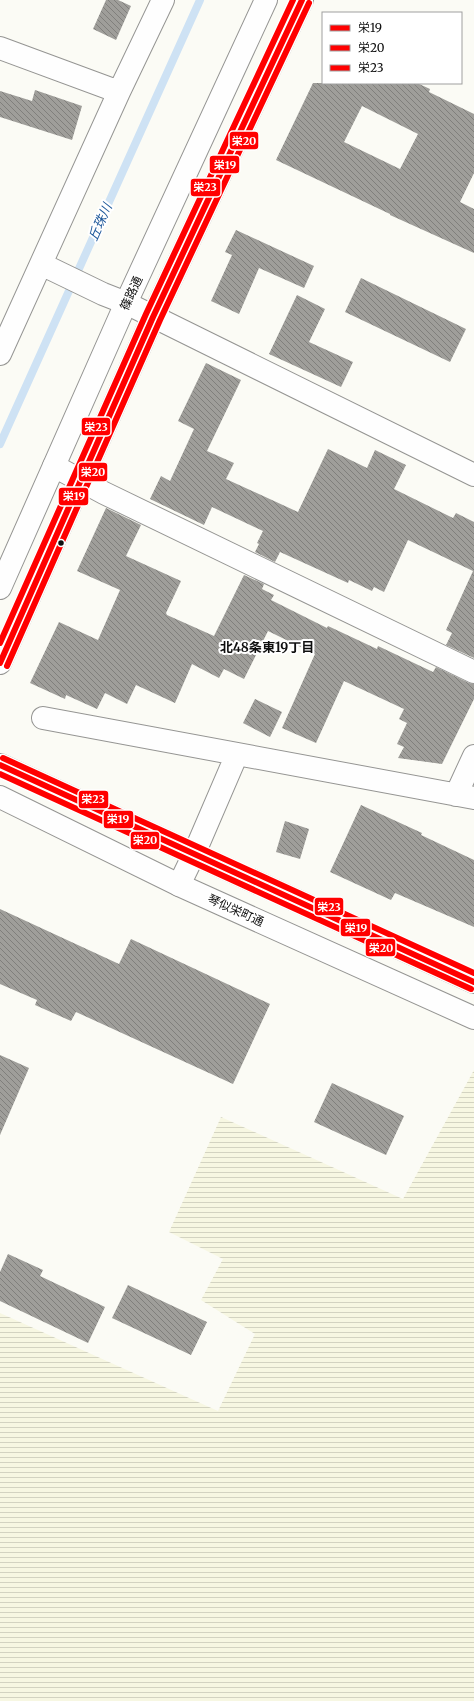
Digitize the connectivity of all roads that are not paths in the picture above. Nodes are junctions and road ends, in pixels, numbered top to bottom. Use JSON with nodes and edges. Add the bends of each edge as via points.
{"nodes":[{"id":1,"x":163,"y":0,"type":"edge"},
{"id":2,"x":266,"y":0,"type":"edge"},
{"id":3,"x":302,"y":0,"type":"edge"},
{"id":4,"x":0,"y":48,"type":"edge"},
{"id":5,"x":119,"y":92,"type":"junction"},
{"id":6,"x":48,"y":268,"type":"junction"},
{"id":7,"x":126,"y":303,"type":"junction"},
{"id":8,"x":153,"y":317,"type":"junction"},
{"id":9,"x":0,"y":354,"type":"edge"},
{"id":10,"x":54,"y":466,"type":"junction"},
{"id":11,"x":474,"y":475,"type":"edge"},
{"id":12,"x":81,"y":481,"type":"junction"},
{"id":13,"x":0,"y":588,"type":"edge"},
{"id":14,"x":0,"y":663,"type":"edge"},
{"id":15,"x":474,"y":672,"type":"edge"},
{"id":16,"x":43,"y":718,"type":"dead end"},
{"id":17,"x":237,"y":754,"type":"junction"},
{"id":18,"x":474,"y":756,"type":"edge"},
{"id":19,"x":0,"y":765,"type":"edge"},
{"id":20,"x":465,"y":796,"type":"edge"},
{"id":21,"x":0,"y":797,"type":"edge"},
{"id":22,"x":194,"y":854,"type":"junction"},
{"id":23,"x":179,"y":884,"type":"junction"},
{"id":24,"x":474,"y":982,"type":"edge"},
{"id":25,"x":474,"y":1018,"type":"edge"}],
"edges":[{"from":1,"to":5,"type":"street"},
{"from":2,"to":7,"type":"street","name":"篠路通"},
{"from":3,"to":8,"type":"street"},
{"from":4,"to":5,"type":"street"},
{"from":5,"to":6,"type":"street"},
{"from":6,"to":7,"type":"street"},
{"from":6,"to":9,"type":"street"},
{"from":7,"to":8,"type":"street"},
{"from":7,"to":10,"type":"street","name":"篠路通"},
{"from":8,"to":11,"type":"street"},
{"from":8,"to":12,"type":"street"},
{"from":10,"to":12,"type":"street"},
{"from":10,"to":13,"type":"street","name":"篠路通"},
{"from":12,"to":14,"type":"street"},
{"from":12,"to":15,"type":"street"},
{"from":16,"to":17,"type":"street"},
{"from":17,"to":20,"type":"street"},
{"from":17,"to":22,"type":"street"},
{"from":18,"to":20,"type":"street"},
{"from":19,"to":22,"type":"street"},
{"from":21,"to":23,"type":"street","name":"琴似栄町通"},
{"from":22,"to":23,"type":"street"},
{"from":22,"to":24,"type":"street"},
{"from":23,"to":25,"type":"street","name":"琴似栄町通"}]}
